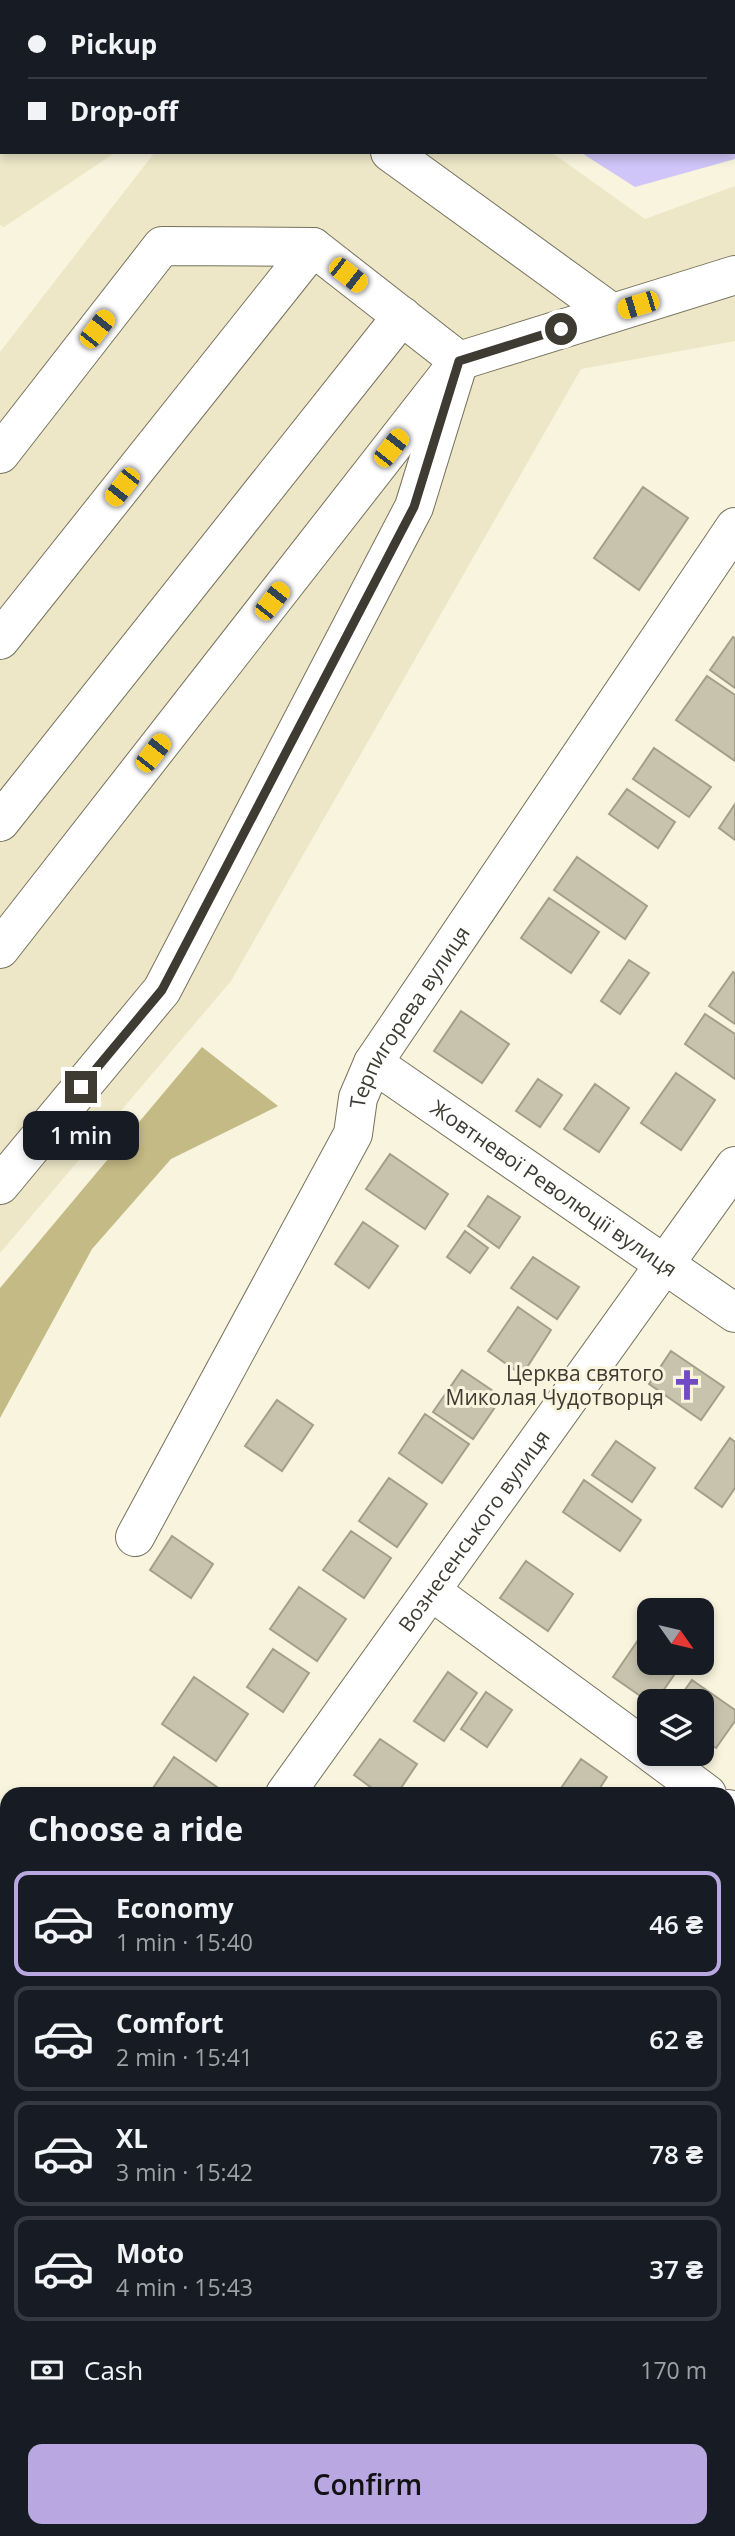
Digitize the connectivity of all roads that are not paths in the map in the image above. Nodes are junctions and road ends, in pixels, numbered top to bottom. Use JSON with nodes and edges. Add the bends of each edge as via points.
{"nodes":[{"id":1,"x":393,"y":154,"type":"edge"},
{"id":2,"x":313,"y":247,"type":"junction"},
{"id":3,"x":735,"y":275,"type":"edge"},
{"id":4,"x":612,"y":313,"type":"junction"},
{"id":5,"x":401,"y":316,"type":"junction"},
{"id":6,"x":459,"y":361,"type":"junction"},
{"id":7,"x":0,"y":454,"type":"edge"},
{"id":8,"x":735,"y":527,"type":"edge"},
{"id":9,"x":0,"y":640,"type":"edge"},
{"id":10,"x":0,"y":822,"type":"edge"},
{"id":11,"x":0,"y":949,"type":"edge"},
{"id":12,"x":373,"y":1063,"type":"junction"},
{"id":13,"x":735,"y":1166,"type":"edge"},
{"id":14,"x":0,"y":1185,"type":"edge"},
{"id":15,"x":666,"y":1263,"type":"junction"},
{"id":16,"x":735,"y":1313,"type":"edge"},
{"id":17,"x":135,"y":1537,"type":"dead end"},
{"id":18,"x":431,"y":1591,"type":"junction"},
{"id":19,"x":637,"y":1742,"type":"edge"},
{"id":20,"x":670,"y":1766,"type":"edge"},
{"id":21,"x":290,"y":1787,"type":"edge"},
{"id":22,"x":698,"y":1787,"type":"edge"}],
"edges":[{"from":1,"to":4,"type":"street"},
{"from":2,"to":5,"type":"street"},
{"from":2,"to":7,"type":"street","via":[[162,246]]},
{"from":2,"to":9,"type":"street"},
{"from":3,"to":4,"type":"street"},
{"from":4,"to":6,"type":"street"},
{"from":5,"to":6,"type":"street"},
{"from":5,"to":10,"type":"street"},
{"from":6,"to":11,"type":"street"},
{"from":6,"to":14,"type":"street","via":[[414,507],[162,990]]},
{"from":8,"to":12,"type":"street","name":"Терпигорева вулиця"},
{"from":12,"to":15,"type":"street","name":"Жовтневої Революції вулиця"},
{"from":12,"to":17,"type":"street","name":"Терпигорева вулиця","via":[[358,1098],[353,1134]]},
{"from":13,"to":15,"type":"street","name":"Вознесенського вулиця"},
{"from":15,"to":16,"type":"street","name":"Жовтневої Революції вулиця"},
{"from":15,"to":18,"type":"street","name":"Вознесенського вулиця"},
{"from":18,"to":19,"type":"street"},
{"from":18,"to":21,"type":"street","name":"Вознесенського вулиця"},
{"from":20,"to":22,"type":"street"}]}
